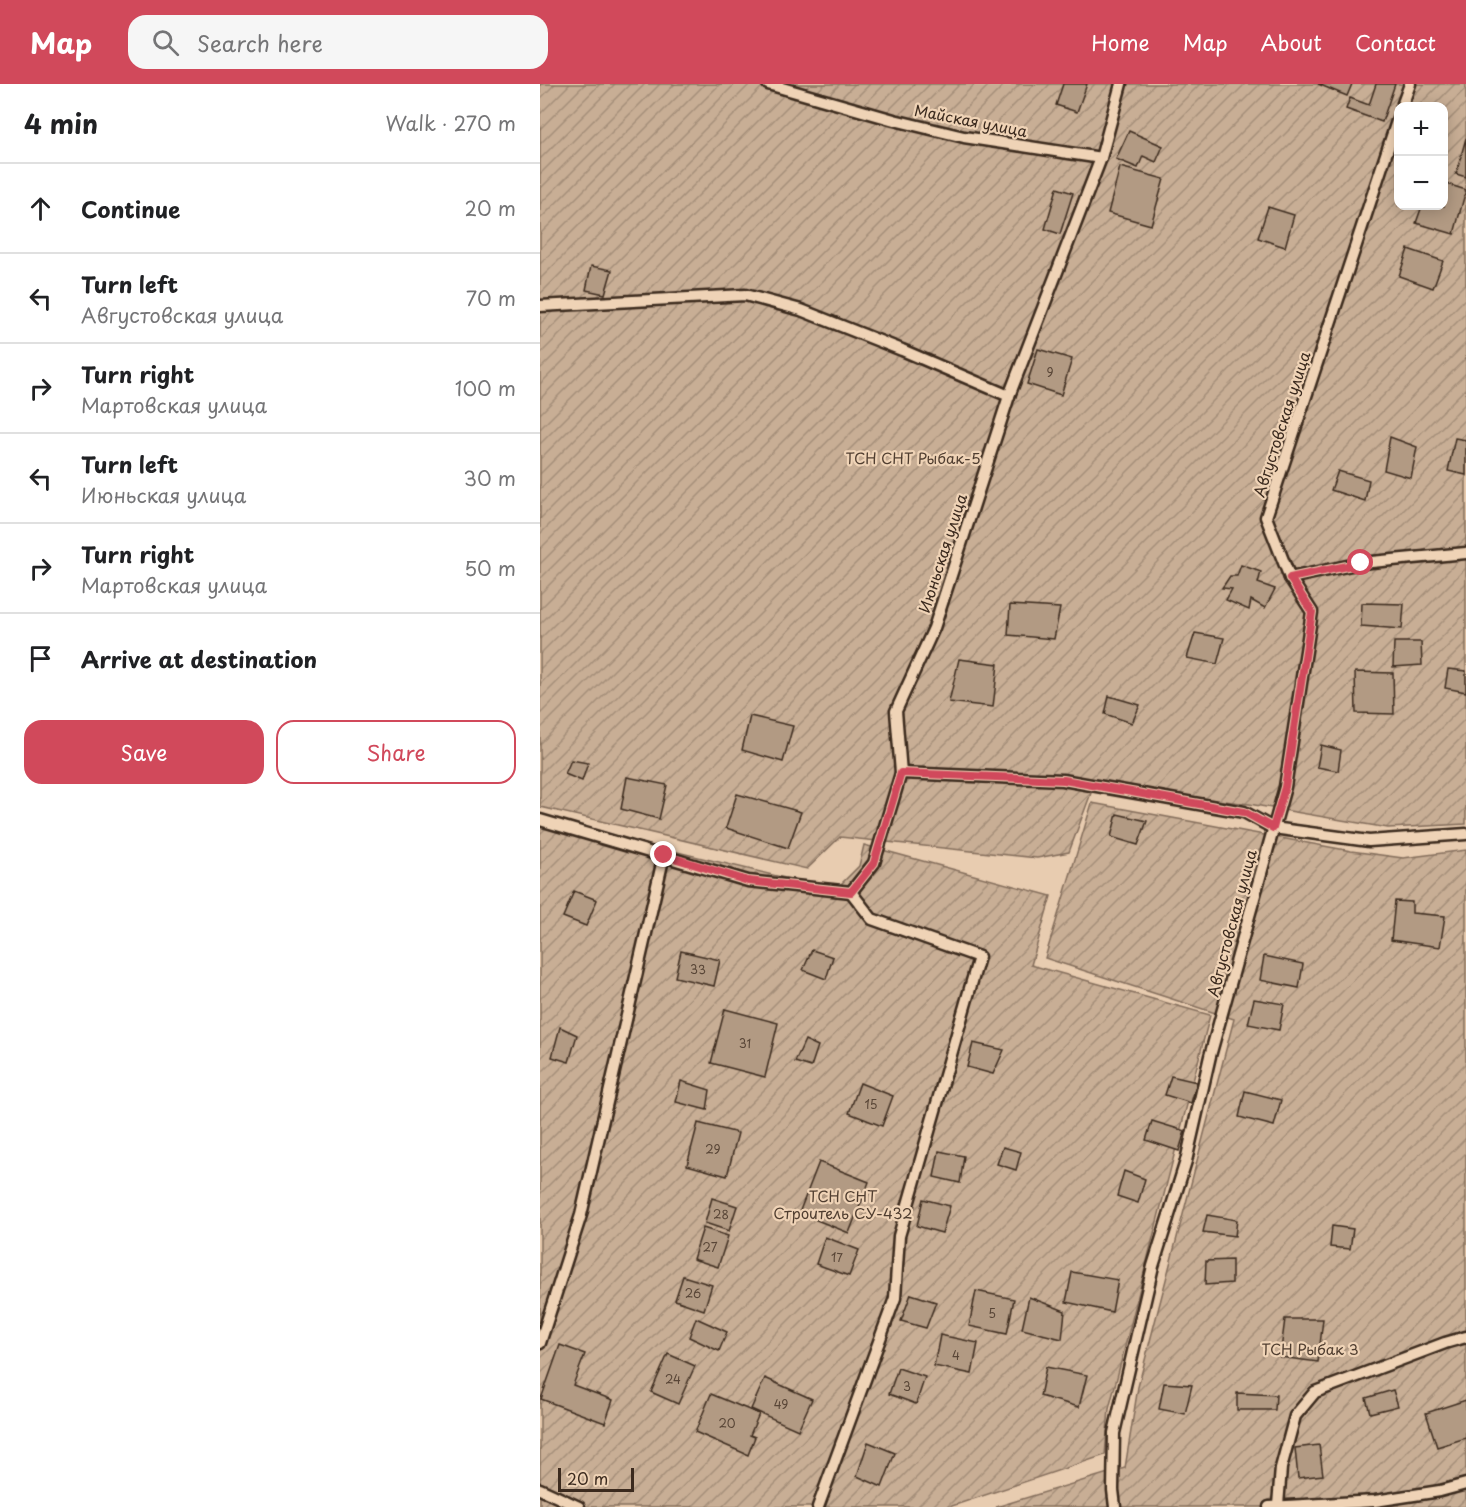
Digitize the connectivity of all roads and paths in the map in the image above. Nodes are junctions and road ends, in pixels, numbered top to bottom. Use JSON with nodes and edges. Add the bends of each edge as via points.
{"nodes":[{"id":1,"x":768,"y":84,"type":"edge"},
{"id":2,"x":1121,"y":84,"type":"edge"},
{"id":3,"x":1410,"y":84,"type":"edge"},
{"id":4,"x":1403,"y":102,"type":"edge"},
{"id":5,"x":1394,"y":130,"type":"edge"},
{"id":6,"x":1101,"y":158,"type":"junction"},
{"id":7,"x":540,"y":306,"type":"edge"},
{"id":8,"x":1009,"y":396,"type":"junction"},
{"id":9,"x":1466,"y":553,"type":"edge"},
{"id":10,"x":1290,"y":578,"type":"junction"},
{"id":11,"x":901,"y":773,"type":"junction"},
{"id":12,"x":540,"y":820,"type":"edge"},
{"id":13,"x":1273,"y":828,"type":"junction"},
{"id":14,"x":1466,"y":834,"type":"edge"},
{"id":15,"x":664,"y":855,"type":"junction"},
{"id":16,"x":851,"y":892,"type":"junction"},
{"id":17,"x":1466,"y":1337,"type":"edge"},
{"id":18,"x":540,"y":1343,"type":"edge"},
{"id":19,"x":1466,"y":1485,"type":"edge"},
{"id":20,"x":540,"y":1489,"type":"edge"},
{"id":21,"x":1274,"y":1506,"type":"edge"},
{"id":22,"x":579,"y":1507,"type":"edge"},
{"id":23,"x":818,"y":1507,"type":"edge"},
{"id":24,"x":1114,"y":1507,"type":"edge"}],
"edges":[{"from":1,"to":6,"type":"lane","name":"Майская улица","via":[[964,137]]},
{"from":2,"to":6,"type":"lane","name":"Июньская улица"},
{"from":3,"to":4,"type":"lane"},
{"from":5,"to":10,"type":"lane","name":"Августовская улица","via":[[1266,517]]},
{"from":6,"to":8,"type":"lane","name":"Июньская улица"},
{"from":7,"to":8,"type":"lane","via":[[745,295],[801,310]]},
{"from":8,"to":11,"type":"lane","name":"Июньская улица","via":[[934,628],[896,711]]},
{"from":9,"to":10,"type":"lane","via":[[1361,563]]},
{"from":10,"to":13,"type":"lane","name":"Августовская улица","via":[[1312,612],[1285,787]]},
{"from":11,"to":13,"type":"lane","via":[[1064,780],[1244,812]]},
{"from":11,"to":16,"type":"lane","name":"Июньская улица","via":[[874,863]]},
{"from":12,"to":15,"type":"lane"},
{"from":13,"to":14,"type":"lane","via":[[1369,841]]},
{"from":13,"to":24,"type":"lane","name":"Августовская улица","via":[[1210,1056],[1186,1161],[1154,1266],[1114,1432]]},
{"from":15,"to":16,"type":"lane","via":[[748,881]]},
{"from":15,"to":18,"type":"lane","via":[[581,1215]]},
{"from":16,"to":23,"type":"lane","via":[[872,918],[979,957],[899,1236],[895,1298]]},
{"from":17,"to":21,"type":"lane","via":[[1315,1392],[1294,1416]]},
{"from":19,"to":21,"type":"lane","via":[[1375,1501]]},
{"from":20,"to":22,"type":"lane"}]}
